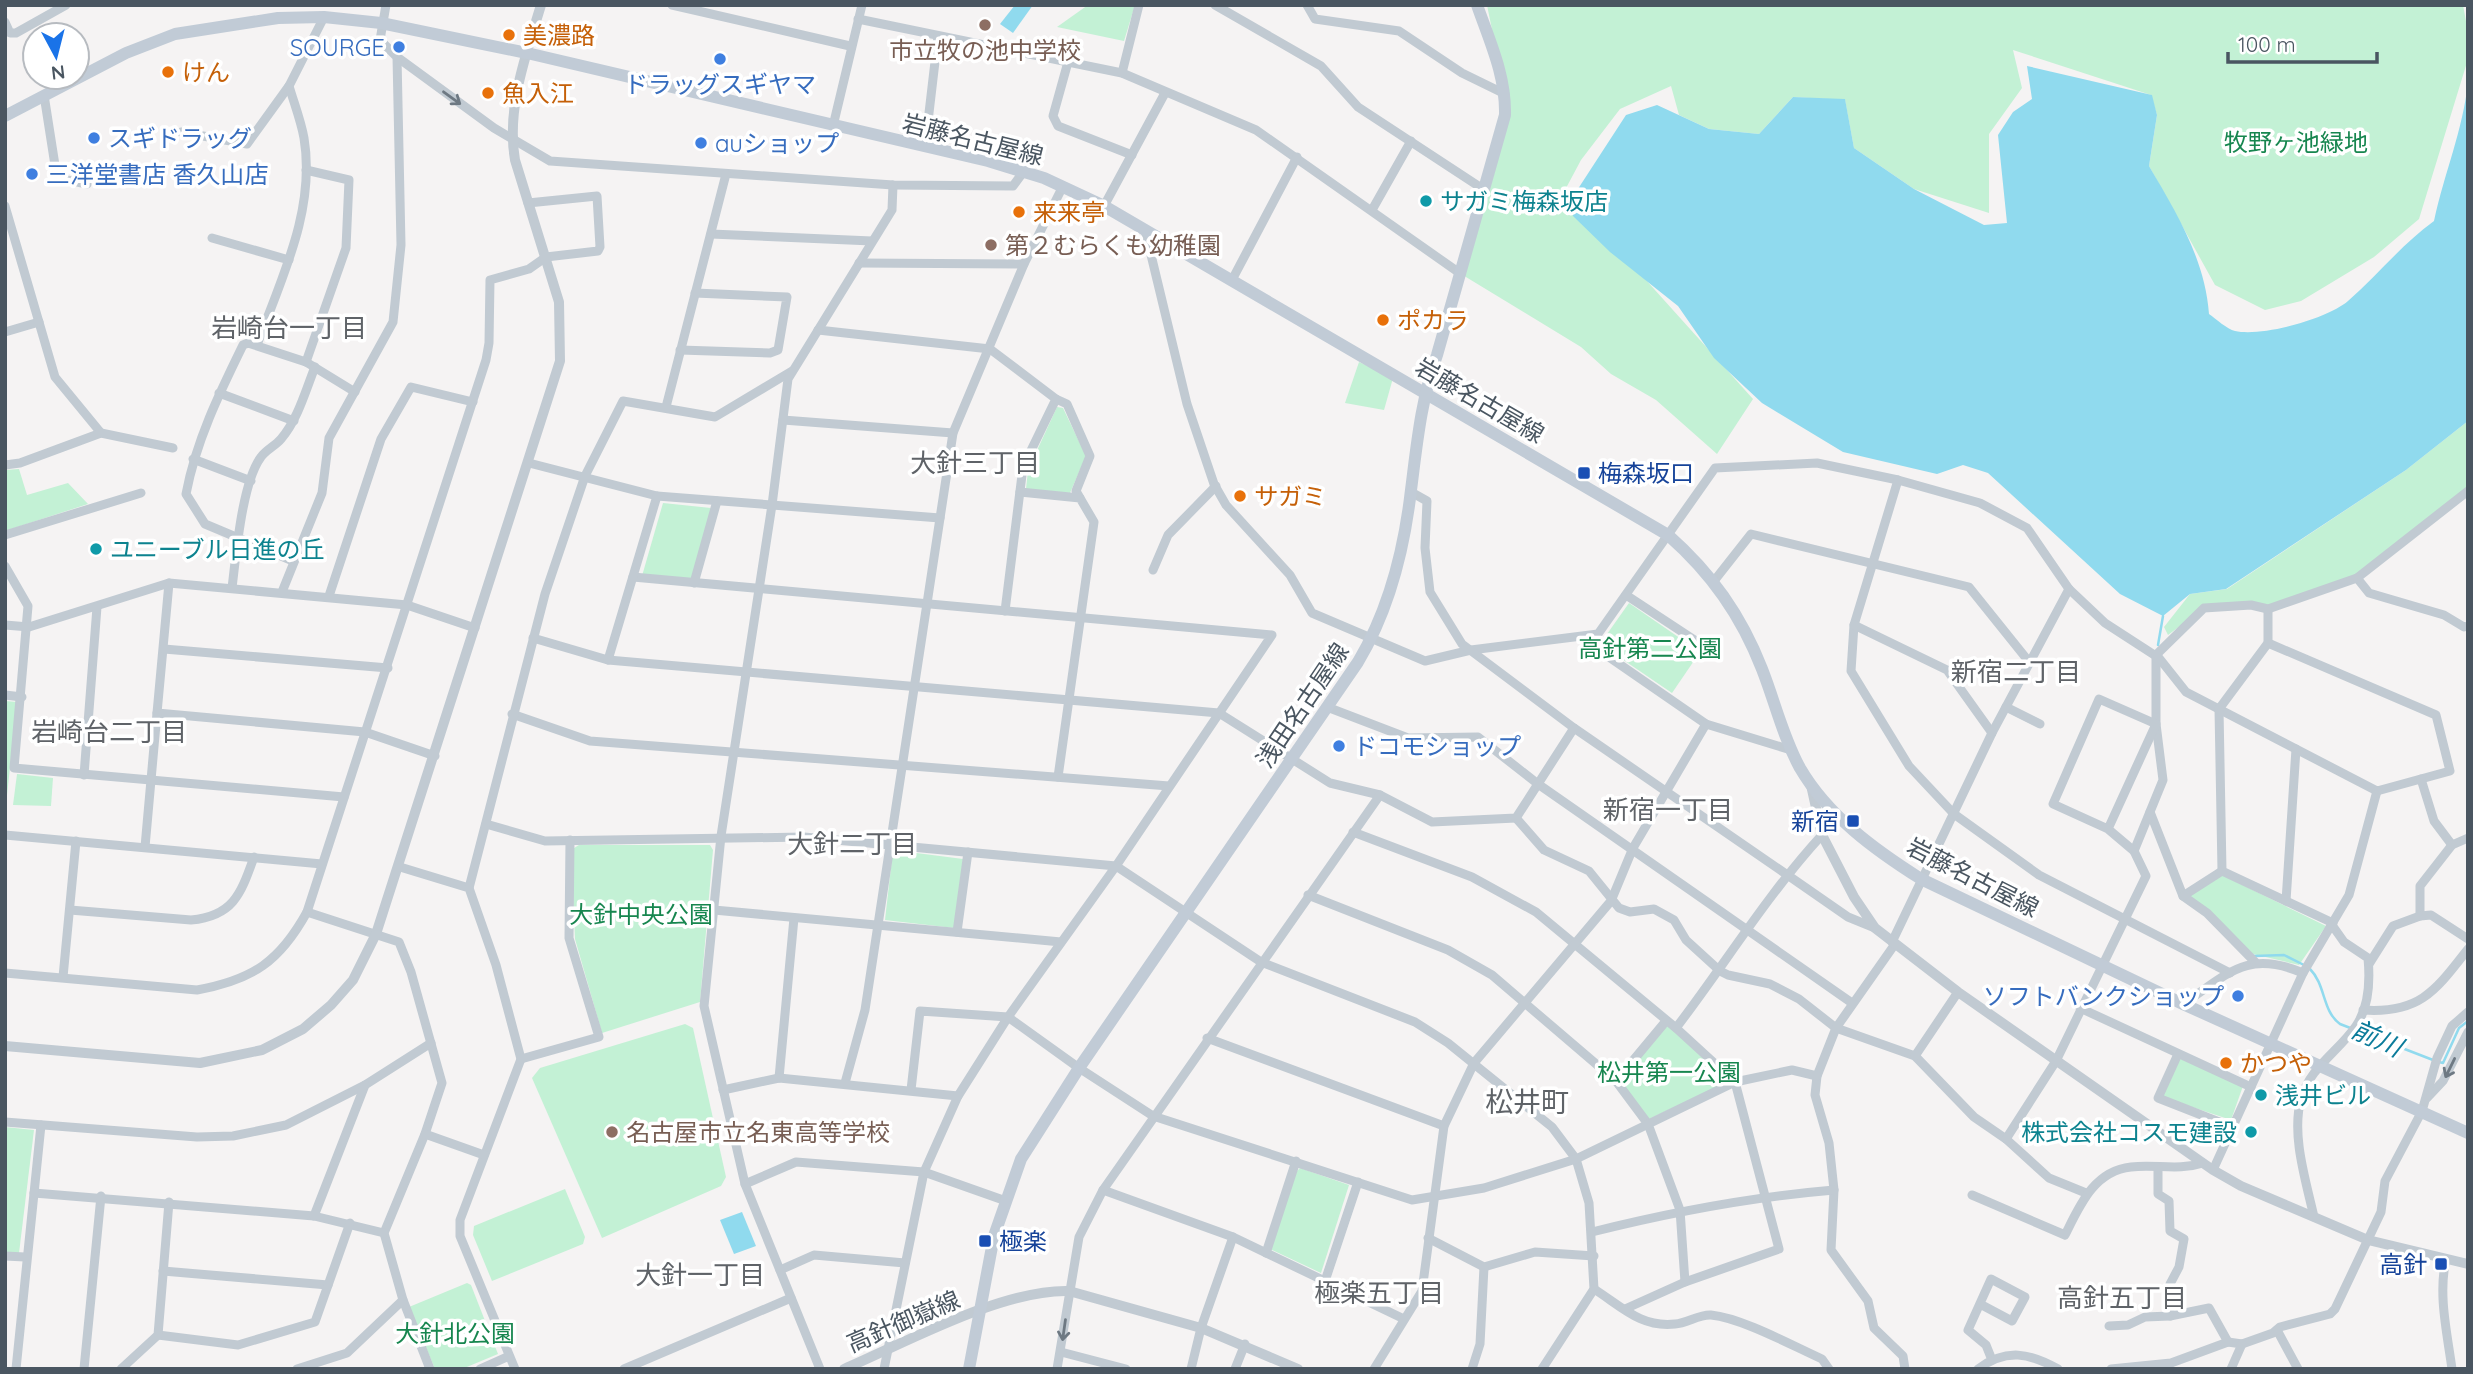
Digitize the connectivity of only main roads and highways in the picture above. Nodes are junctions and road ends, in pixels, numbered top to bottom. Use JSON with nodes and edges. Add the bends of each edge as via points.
{"nodes":[{"id":1,"x":1477,"y":5,"type":"edge"},
{"id":2,"x":5,"y":116,"type":"edge"},
{"id":3,"x":1424,"y":391,"type":"junction"},
{"id":4,"x":2468,"y":1133,"type":"edge"},
{"id":5,"x":969,"y":1369,"type":"edge"}],
"edges":[{"from":1,"to":3,"type":"main road","name":"浅田名古屋線","via":[[1500,66],[1505,115]]},
{"from":2,"to":3,"type":"main road","name":"岩藤名古屋線","via":[[126,53],[175,34],[278,18],[381,23],[527,53],[1024,171],[1104,206]]},
{"from":3,"to":4,"type":"main road","name":"岩藤名古屋線","via":[[1668,535],[1714,581],[1746,630],[1791,750],[1811,785],[1860,836],[1921,879],[2318,1067],[2424,1105]]},
{"from":3,"to":5,"type":"main road","name":"浅田名古屋線","via":[[1399,560],[1373,637],[1021,1159],[994,1236]]}]}
